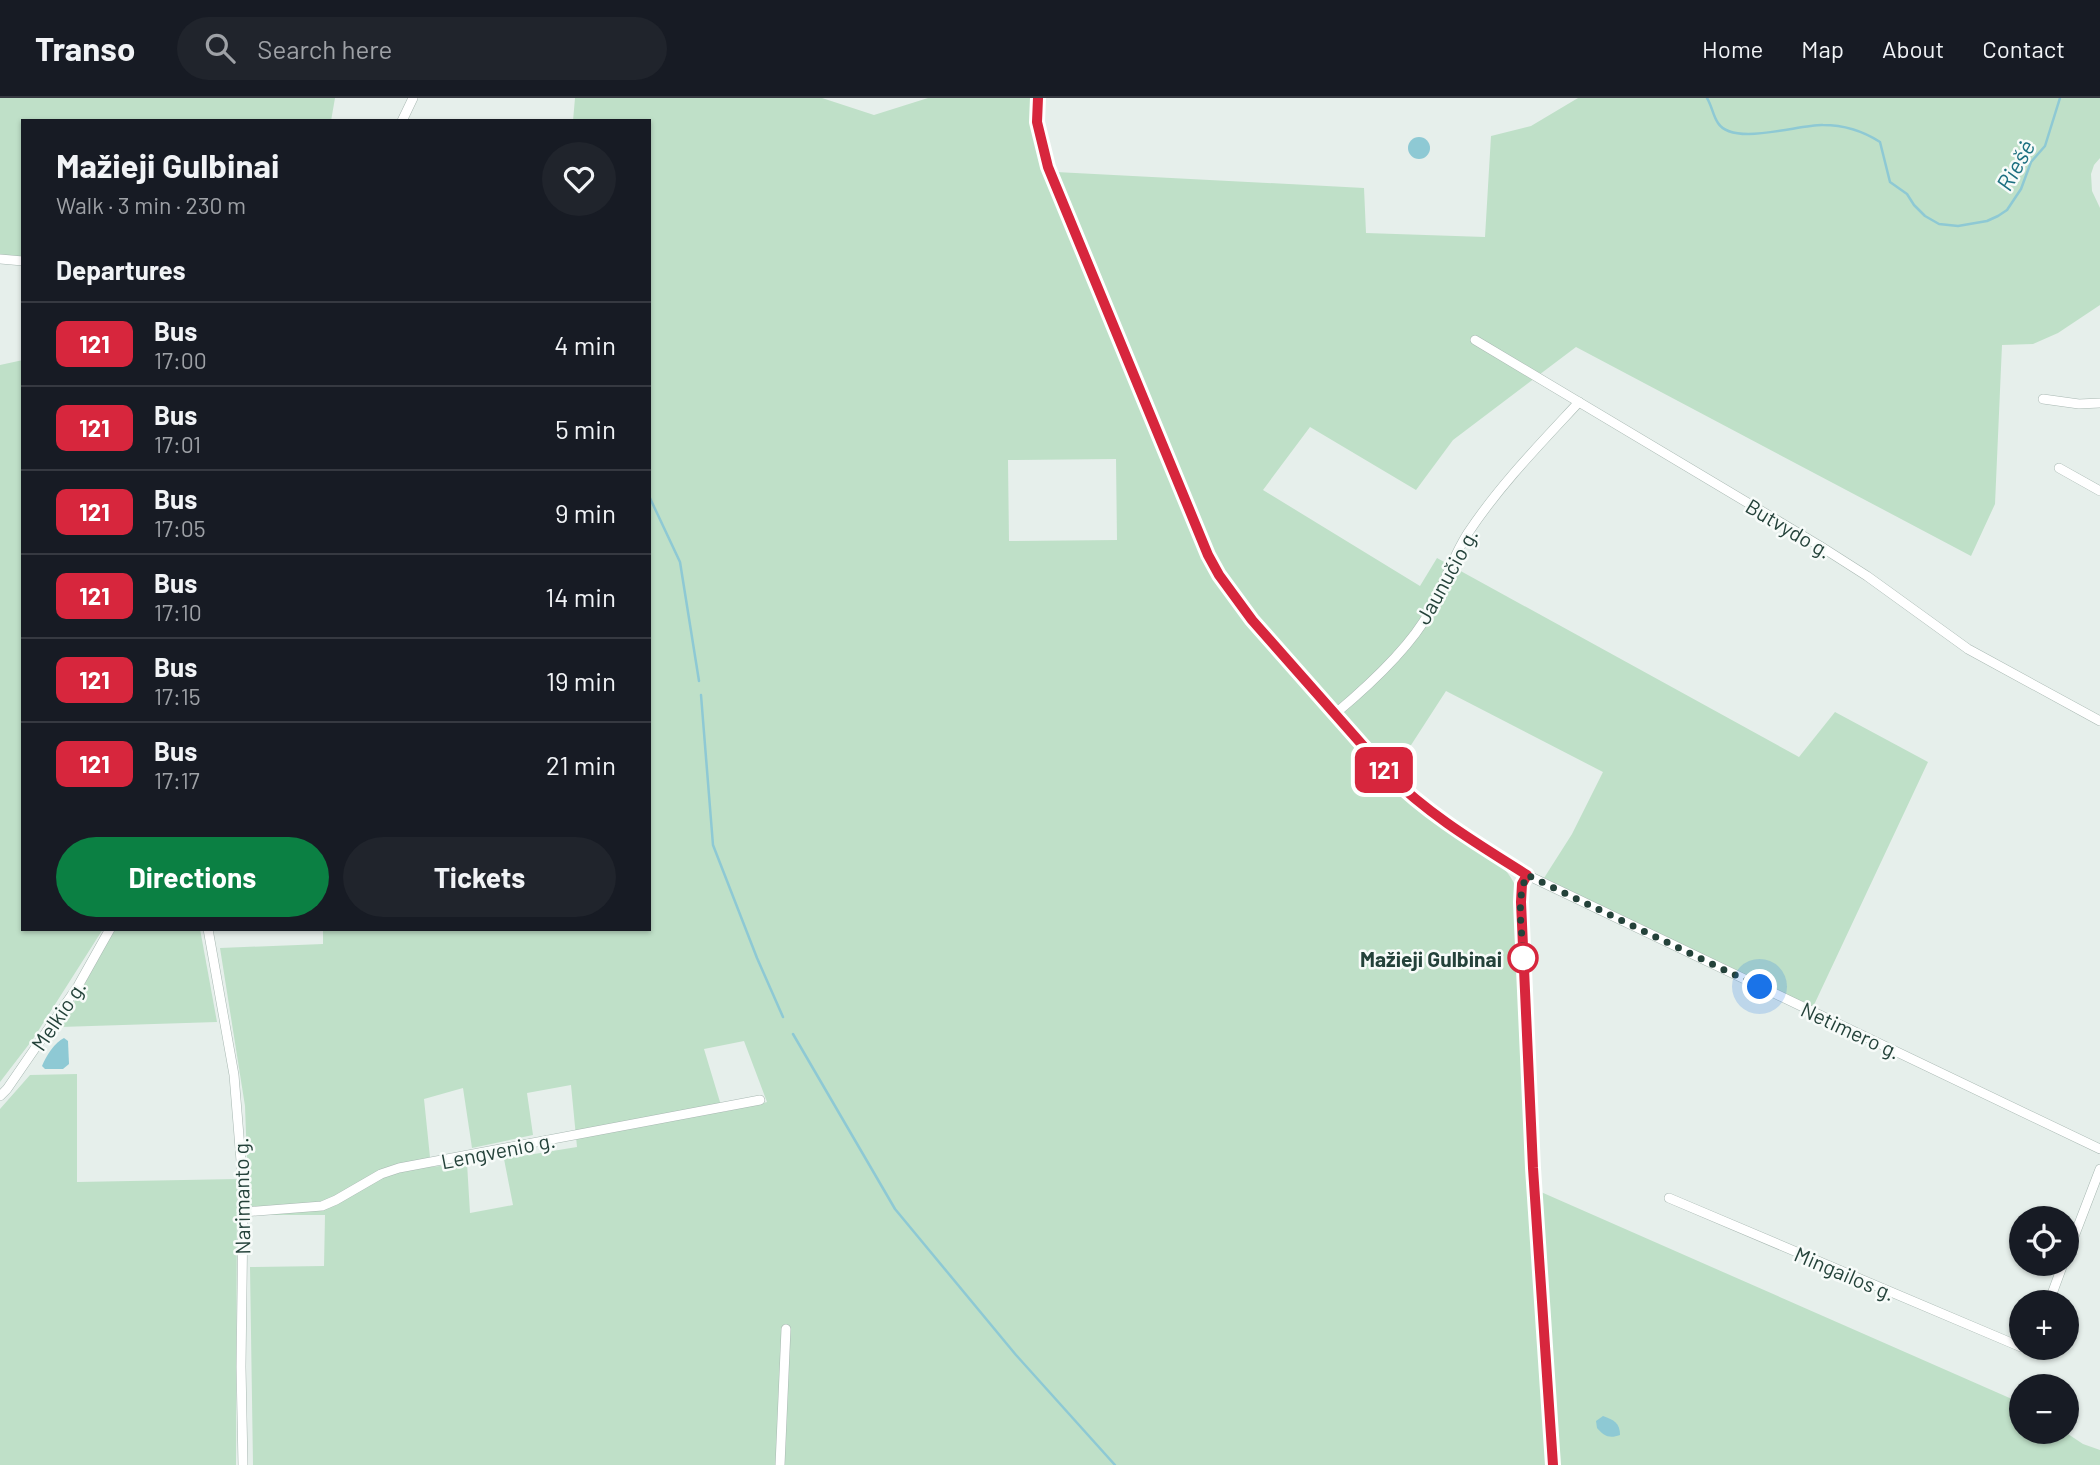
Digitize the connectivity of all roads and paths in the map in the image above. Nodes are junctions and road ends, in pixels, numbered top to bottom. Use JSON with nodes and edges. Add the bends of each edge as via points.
{"nodes":[{"id":1,"x":413,"y":98,"type":"edge"},
{"id":2,"x":1038,"y":98,"type":"edge"},
{"id":3,"x":403,"y":119,"type":"edge"},
{"id":4,"x":0,"y":259,"type":"edge"},
{"id":5,"x":21,"y":261,"type":"edge"},
{"id":6,"x":1475,"y":340,"type":"dead end"},
{"id":7,"x":2043,"y":399,"type":"dead end"},
{"id":8,"x":1579,"y":402,"type":"junction"},
{"id":9,"x":2100,"y":403,"type":"edge"},
{"id":10,"x":2059,"y":468,"type":"dead end"},
{"id":11,"x":2100,"y":491,"type":"edge"},
{"id":12,"x":1336,"y":713,"type":"junction"},
{"id":13,"x":2100,"y":721,"type":"edge"},
{"id":14,"x":1527,"y":875,"type":"junction"},
{"id":15,"x":109,"y":931,"type":"edge"},
{"id":16,"x":208,"y":931,"type":"edge"},
{"id":17,"x":0,"y":1096,"type":"edge"},
{"id":18,"x":760,"y":1100,"type":"dead end"},
{"id":19,"x":2100,"y":1149,"type":"edge"},
{"id":20,"x":2100,"y":1169,"type":"edge"},
{"id":21,"x":1669,"y":1198,"type":"dead end"},
{"id":22,"x":243,"y":1212,"type":"junction"},
{"id":23,"x":2079,"y":1224,"type":"edge"},
{"id":24,"x":786,"y":1329,"type":"dead end"},
{"id":25,"x":2009,"y":1340,"type":"edge"},
{"id":26,"x":243,"y":1465,"type":"edge"},
{"id":27,"x":780,"y":1465,"type":"edge"},
{"id":28,"x":1553,"y":1465,"type":"edge"}],
"edges":[{"from":1,"to":3,"type":"street"},
{"from":2,"to":12,"type":"street","name":"Netimero g.","via":[[1037,122],[1048,167],[1208,555],[1252,620]]},
{"from":4,"to":5,"type":"street"},
{"from":6,"to":8,"type":"street","name":"Butvydo g."},
{"from":7,"to":9,"type":"street"},
{"from":8,"to":12,"type":"street","name":"Jaunučio g.","via":[[1469,531],[1429,614],[1403,648]]},
{"from":8,"to":13,"type":"street","name":"Butvydo g.","via":[[1867,576],[1968,649]]},
{"from":10,"to":11,"type":"street"},
{"from":12,"to":14,"type":"street","name":"Netimero g.","via":[[1412,798]]},
{"from":14,"to":19,"type":"street","name":"Netimero g."},
{"from":14,"to":28,"type":"street","via":[[1521,902]]},
{"from":15,"to":17,"type":"street","name":"Melkio g.","via":[[78,986]]},
{"from":16,"to":22,"type":"street","name":"Narimanto g.","via":[[234,1074]]},
{"from":18,"to":22,"type":"street","name":"Lengvenio g.","via":[[399,1168],[322,1206]]},
{"from":20,"to":23,"type":"street"},
{"from":21,"to":25,"type":"street","name":"Mingailos g."},
{"from":22,"to":26,"type":"street","name":"Narimanto g."},
{"from":24,"to":27,"type":"street"}]}
